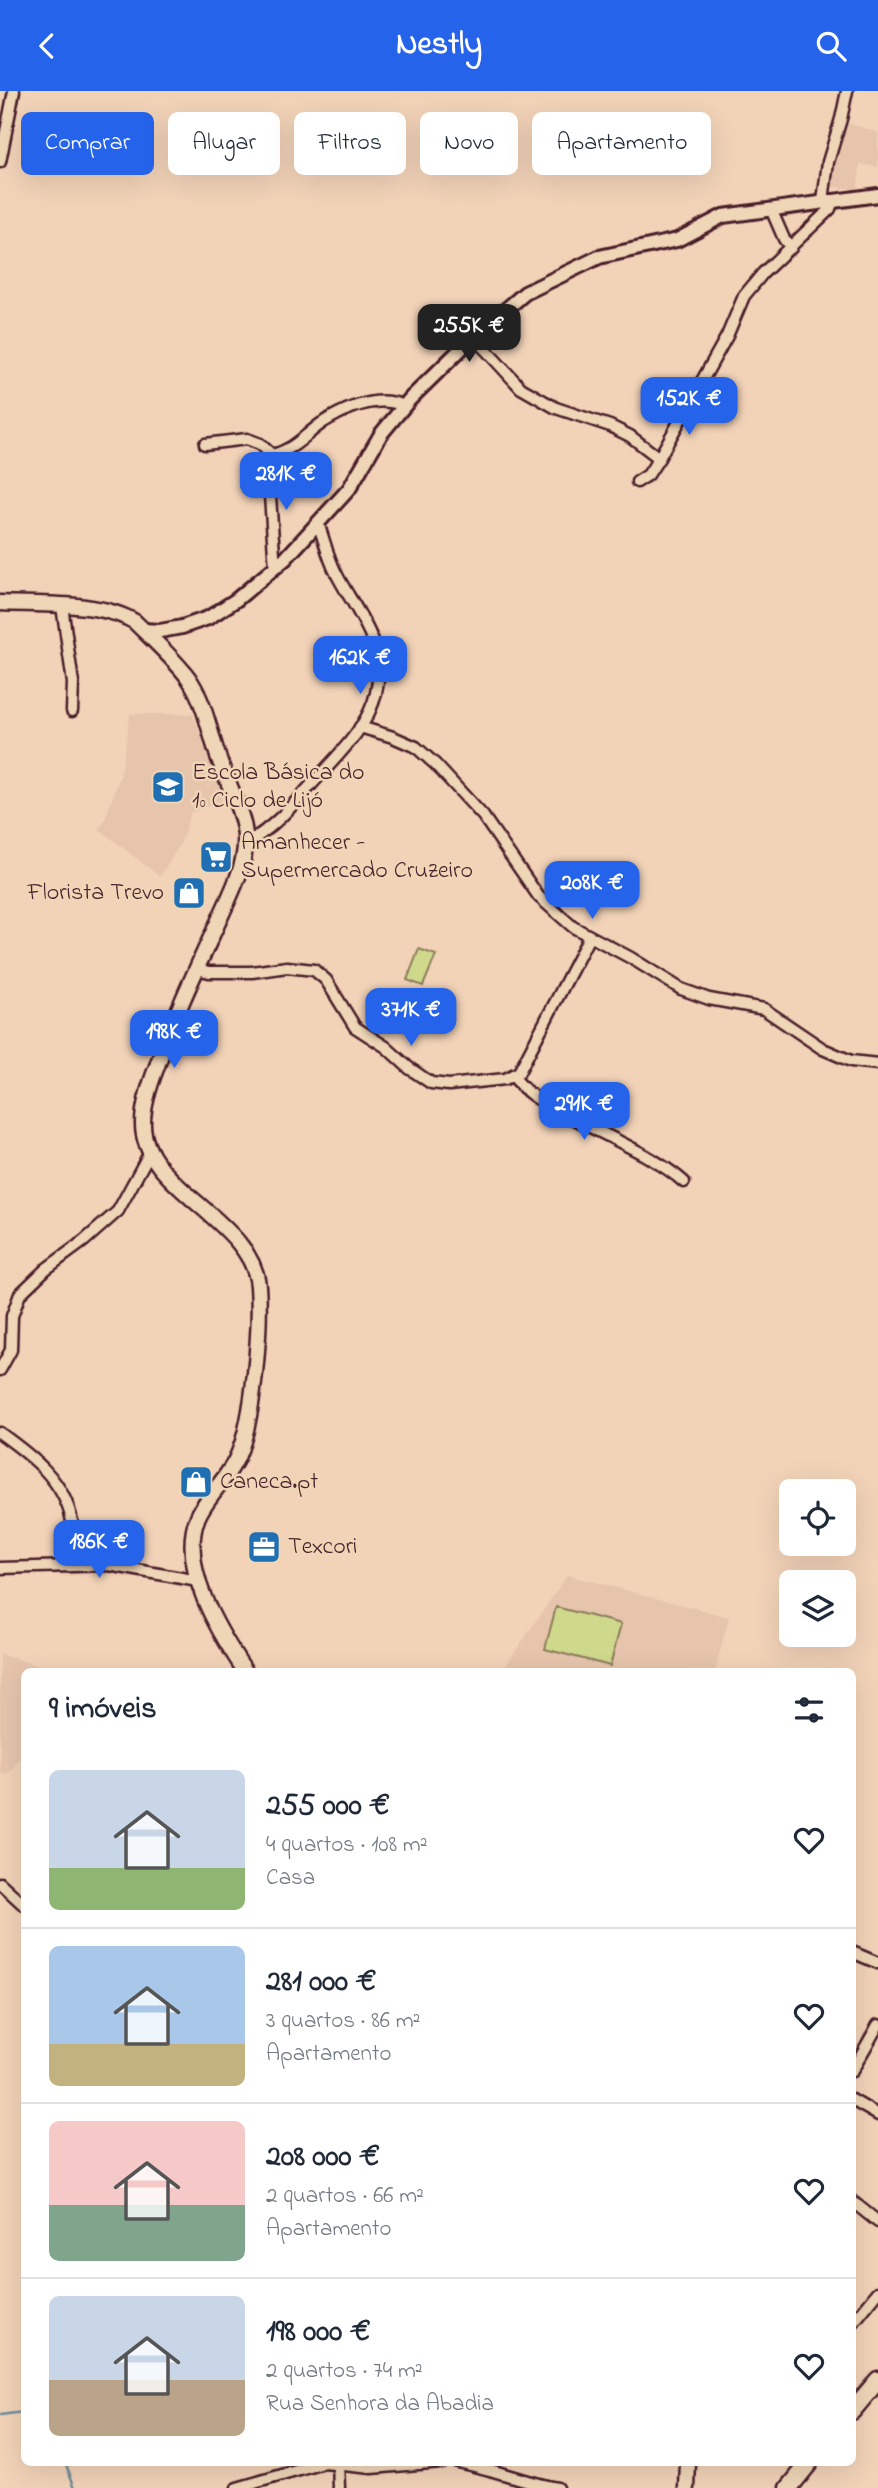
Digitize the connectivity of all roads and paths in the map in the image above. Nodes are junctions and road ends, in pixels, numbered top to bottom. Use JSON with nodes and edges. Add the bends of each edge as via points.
{"nodes":[{"id":1,"x":14,"y":91,"type":"edge"},
{"id":2,"x":847,"y":91,"type":"edge"},
{"id":3,"x":0,"y":162,"type":"edge"},
{"id":4,"x":878,"y":195,"type":"edge"},
{"id":5,"x":828,"y":200,"type":"junction"},
{"id":6,"x":771,"y":209,"type":"junction"},
{"id":7,"x":791,"y":248,"type":"junction"},
{"id":8,"x":474,"y":337,"type":"junction"},
{"id":9,"x":404,"y":405,"type":"junction"},
{"id":10,"x":205,"y":444,"type":"dead end"},
{"id":11,"x":272,"y":455,"type":"junction"},
{"id":12,"x":659,"y":458,"type":"junction"},
{"id":13,"x":638,"y":482,"type":"dead end"},
{"id":14,"x":318,"y":523,"type":"junction"},
{"id":15,"x":275,"y":568,"type":"junction"},
{"id":16,"x":0,"y":603,"type":"edge"},
{"id":17,"x":62,"y":606,"type":"junction"},
{"id":18,"x":143,"y":629,"type":"junction"},
{"id":19,"x":72,"y":711,"type":"dead end"},
{"id":20,"x":360,"y":727,"type":"junction"},
{"id":21,"x":246,"y":843,"type":"junction"},
{"id":22,"x":589,"y":937,"type":"junction"},
{"id":23,"x":197,"y":969,"type":"junction"},
{"id":24,"x":878,"y":1064,"type":"edge"},
{"id":25,"x":513,"y":1075,"type":"junction"},
{"id":26,"x":150,"y":1152,"type":"junction"},
{"id":27,"x":684,"y":1182,"type":"dead end"},
{"id":28,"x":0,"y":1370,"type":"edge"},
{"id":29,"x":0,"y":1433,"type":"edge"},
{"id":30,"x":74,"y":1565,"type":"junction"},
{"id":31,"x":0,"y":1568,"type":"edge"},
{"id":32,"x":198,"y":1581,"type":"junction"},
{"id":33,"x":243,"y":1668,"type":"edge"},
{"id":34,"x":0,"y":1883,"type":"edge"},
{"id":35,"x":21,"y":1902,"type":"edge"},
{"id":36,"x":856,"y":1954,"type":"edge"},
{"id":37,"x":878,"y":1963,"type":"edge"},
{"id":38,"x":878,"y":2025,"type":"edge"},
{"id":39,"x":856,"y":2064,"type":"edge"},
{"id":40,"x":856,"y":2103,"type":"edge"},
{"id":41,"x":878,"y":2115,"type":"edge"},
{"id":42,"x":856,"y":2204,"type":"edge"},
{"id":43,"x":878,"y":2222,"type":"edge"},
{"id":44,"x":878,"y":2291,"type":"edge"},
{"id":45,"x":856,"y":2320,"type":"edge"},
{"id":46,"x":878,"y":2380,"type":"edge"},
{"id":47,"x":856,"y":2406,"type":"edge"},
{"id":48,"x":312,"y":2466,"type":"edge"},
{"id":49,"x":338,"y":2466,"type":"edge"},
{"id":50,"x":355,"y":2466,"type":"edge"},
{"id":51,"x":395,"y":2466,"type":"edge"},
{"id":52,"x":491,"y":2466,"type":"edge"},
{"id":53,"x":688,"y":2466,"type":"edge"},
{"id":54,"x":807,"y":2466,"type":"edge"},
{"id":55,"x":237,"y":2488,"type":"edge"},
{"id":56,"x":339,"y":2488,"type":"edge"},
{"id":57,"x":557,"y":2488,"type":"edge"},
{"id":58,"x":687,"y":2488,"type":"edge"},
{"id":59,"x":789,"y":2488,"type":"edge"}],
"edges":[{"from":1,"to":3,"type":"street"},
{"from":2,"to":5,"type":"street","via":[[828,162]]},
{"from":4,"to":5,"type":"street"},
{"from":5,"to":6,"type":"street"},
{"from":5,"to":7,"type":"street","via":[[830,209]]},
{"from":6,"to":7,"type":"street"},
{"from":6,"to":8,"type":"street","via":[[723,216],[677,240],[599,257],[525,293]]},
{"from":7,"to":12,"type":"street","via":[[744,296],[727,336]]},
{"from":8,"to":9,"type":"street"},
{"from":8,"to":12,"type":"street","via":[[521,388],[556,408],[630,436]]},
{"from":9,"to":11,"type":"street","via":[[365,403],[322,424],[285,452]]},
{"from":9,"to":14,"type":"street","via":[[349,489]]},
{"from":10,"to":11,"type":"street","via":[[247,439]]},
{"from":11,"to":15,"type":"street"},
{"from":12,"to":13,"type":"street"},
{"from":14,"to":15,"type":"street"},
{"from":14,"to":20,"type":"street","via":[[335,571],[372,638],[380,669],[378,695]]},
{"from":15,"to":18,"type":"street","via":[[208,618],[160,631]]},
{"from":16,"to":17,"type":"main road"},
{"from":17,"to":18,"type":"main road","via":[[115,611]]},
{"from":17,"to":19,"type":"street","via":[[73,684]]},
{"from":18,"to":21,"type":"main road","via":[[196,690]]},
{"from":20,"to":21,"type":"street","via":[[279,817]]},
{"from":20,"to":22,"type":"street","via":[[416,747],[435,764],[483,816],[539,897]]},
{"from":21,"to":23,"type":"main road","via":[[234,887]]},
{"from":22,"to":24,"type":"street","via":[[681,989],[764,1009],[823,1049],[851,1061]]},
{"from":22,"to":25,"type":"street","via":[[519,1072]]},
{"from":23,"to":25,"type":"street","via":[[314,970],[326,980],[355,1027],[431,1083],[449,1085]]},
{"from":23,"to":26,"type":"main road","via":[[148,1091],[142,1123]]},
{"from":25,"to":27,"type":"street","via":[[521,1088]]},
{"from":26,"to":28,"type":"street","via":[[118,1211],[20,1294],[12,1316],[11,1350]]},
{"from":26,"to":32,"type":"main road","via":[[243,1249],[256,1270],[256,1350],[247,1425],[234,1464],[197,1520],[193,1564]]},
{"from":29,"to":30,"type":"street","via":[[57,1482],[72,1520]]},
{"from":30,"to":31,"type":"street"},
{"from":30,"to":32,"type":"street","via":[[109,1565]]},
{"from":32,"to":33,"type":"main road"},
{"from":34,"to":35,"type":"street"},
{"from":36,"to":37,"type":"street"},
{"from":38,"to":39,"type":"street"},
{"from":40,"to":41,"type":"street"},
{"from":42,"to":43,"type":"street"},
{"from":44,"to":45,"type":"street"},
{"from":46,"to":47,"type":"main road"},
{"from":48,"to":55,"type":"street"},
{"from":49,"to":56,"type":"street"},
{"from":50,"to":51,"type":"street"},
{"from":52,"to":57,"type":"street"},
{"from":53,"to":58,"type":"main road"},
{"from":54,"to":59,"type":"main road"}]}
